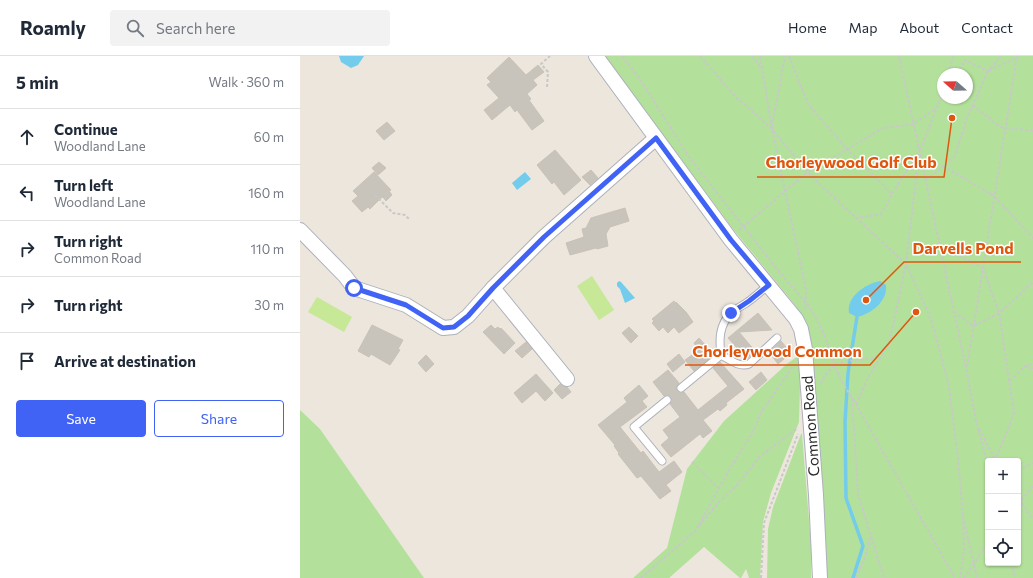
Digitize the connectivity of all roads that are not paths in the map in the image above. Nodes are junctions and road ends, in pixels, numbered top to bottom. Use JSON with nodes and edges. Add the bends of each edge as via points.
{"nodes":[{"id":1,"x":596,"y":56,"type":"edge"},
{"id":2,"x":656,"y":138,"type":"junction"},
{"id":3,"x":300,"y":230,"type":"edge"},
{"id":4,"x":769,"y":285,"type":"junction"},
{"id":5,"x":493,"y":288,"type":"junction"},
{"id":6,"x":777,"y":338,"type":"dead end"},
{"id":7,"x":721,"y":355,"type":"junction"},
{"id":8,"x":567,"y":379,"type":"dead end"},
{"id":9,"x":681,"y":388,"type":"dead end"},
{"id":10,"x":666,"y":400,"type":"dead end"},
{"id":11,"x":662,"y":461,"type":"dead end"},
{"id":12,"x":820,"y":578,"type":"edge"}],
"edges":[{"from":1,"to":2,"type":"street","name":"Common Road"},
{"from":2,"to":4,"type":"street","name":"Common Road","via":[[731,240]]},
{"from":2,"to":5,"type":"street","via":[[544,237]]},
{"from":3,"to":5,"type":"street","via":[[354,288],[406,305],[443,328],[454,327],[468,316]]},
{"from":4,"to":7,"type":"lane","via":[[724,321],[720,330]]},
{"from":4,"to":12,"type":"street","name":"Common Road","via":[[796,320],[801,329],[805,349]]},
{"from":5,"to":8,"type":"street"},
{"from":6,"to":7,"type":"lane","via":[[744,366]]},
{"from":7,"to":9,"type":"lane"},
{"from":10,"to":11,"type":"lane","via":[[634,427]]}]}
